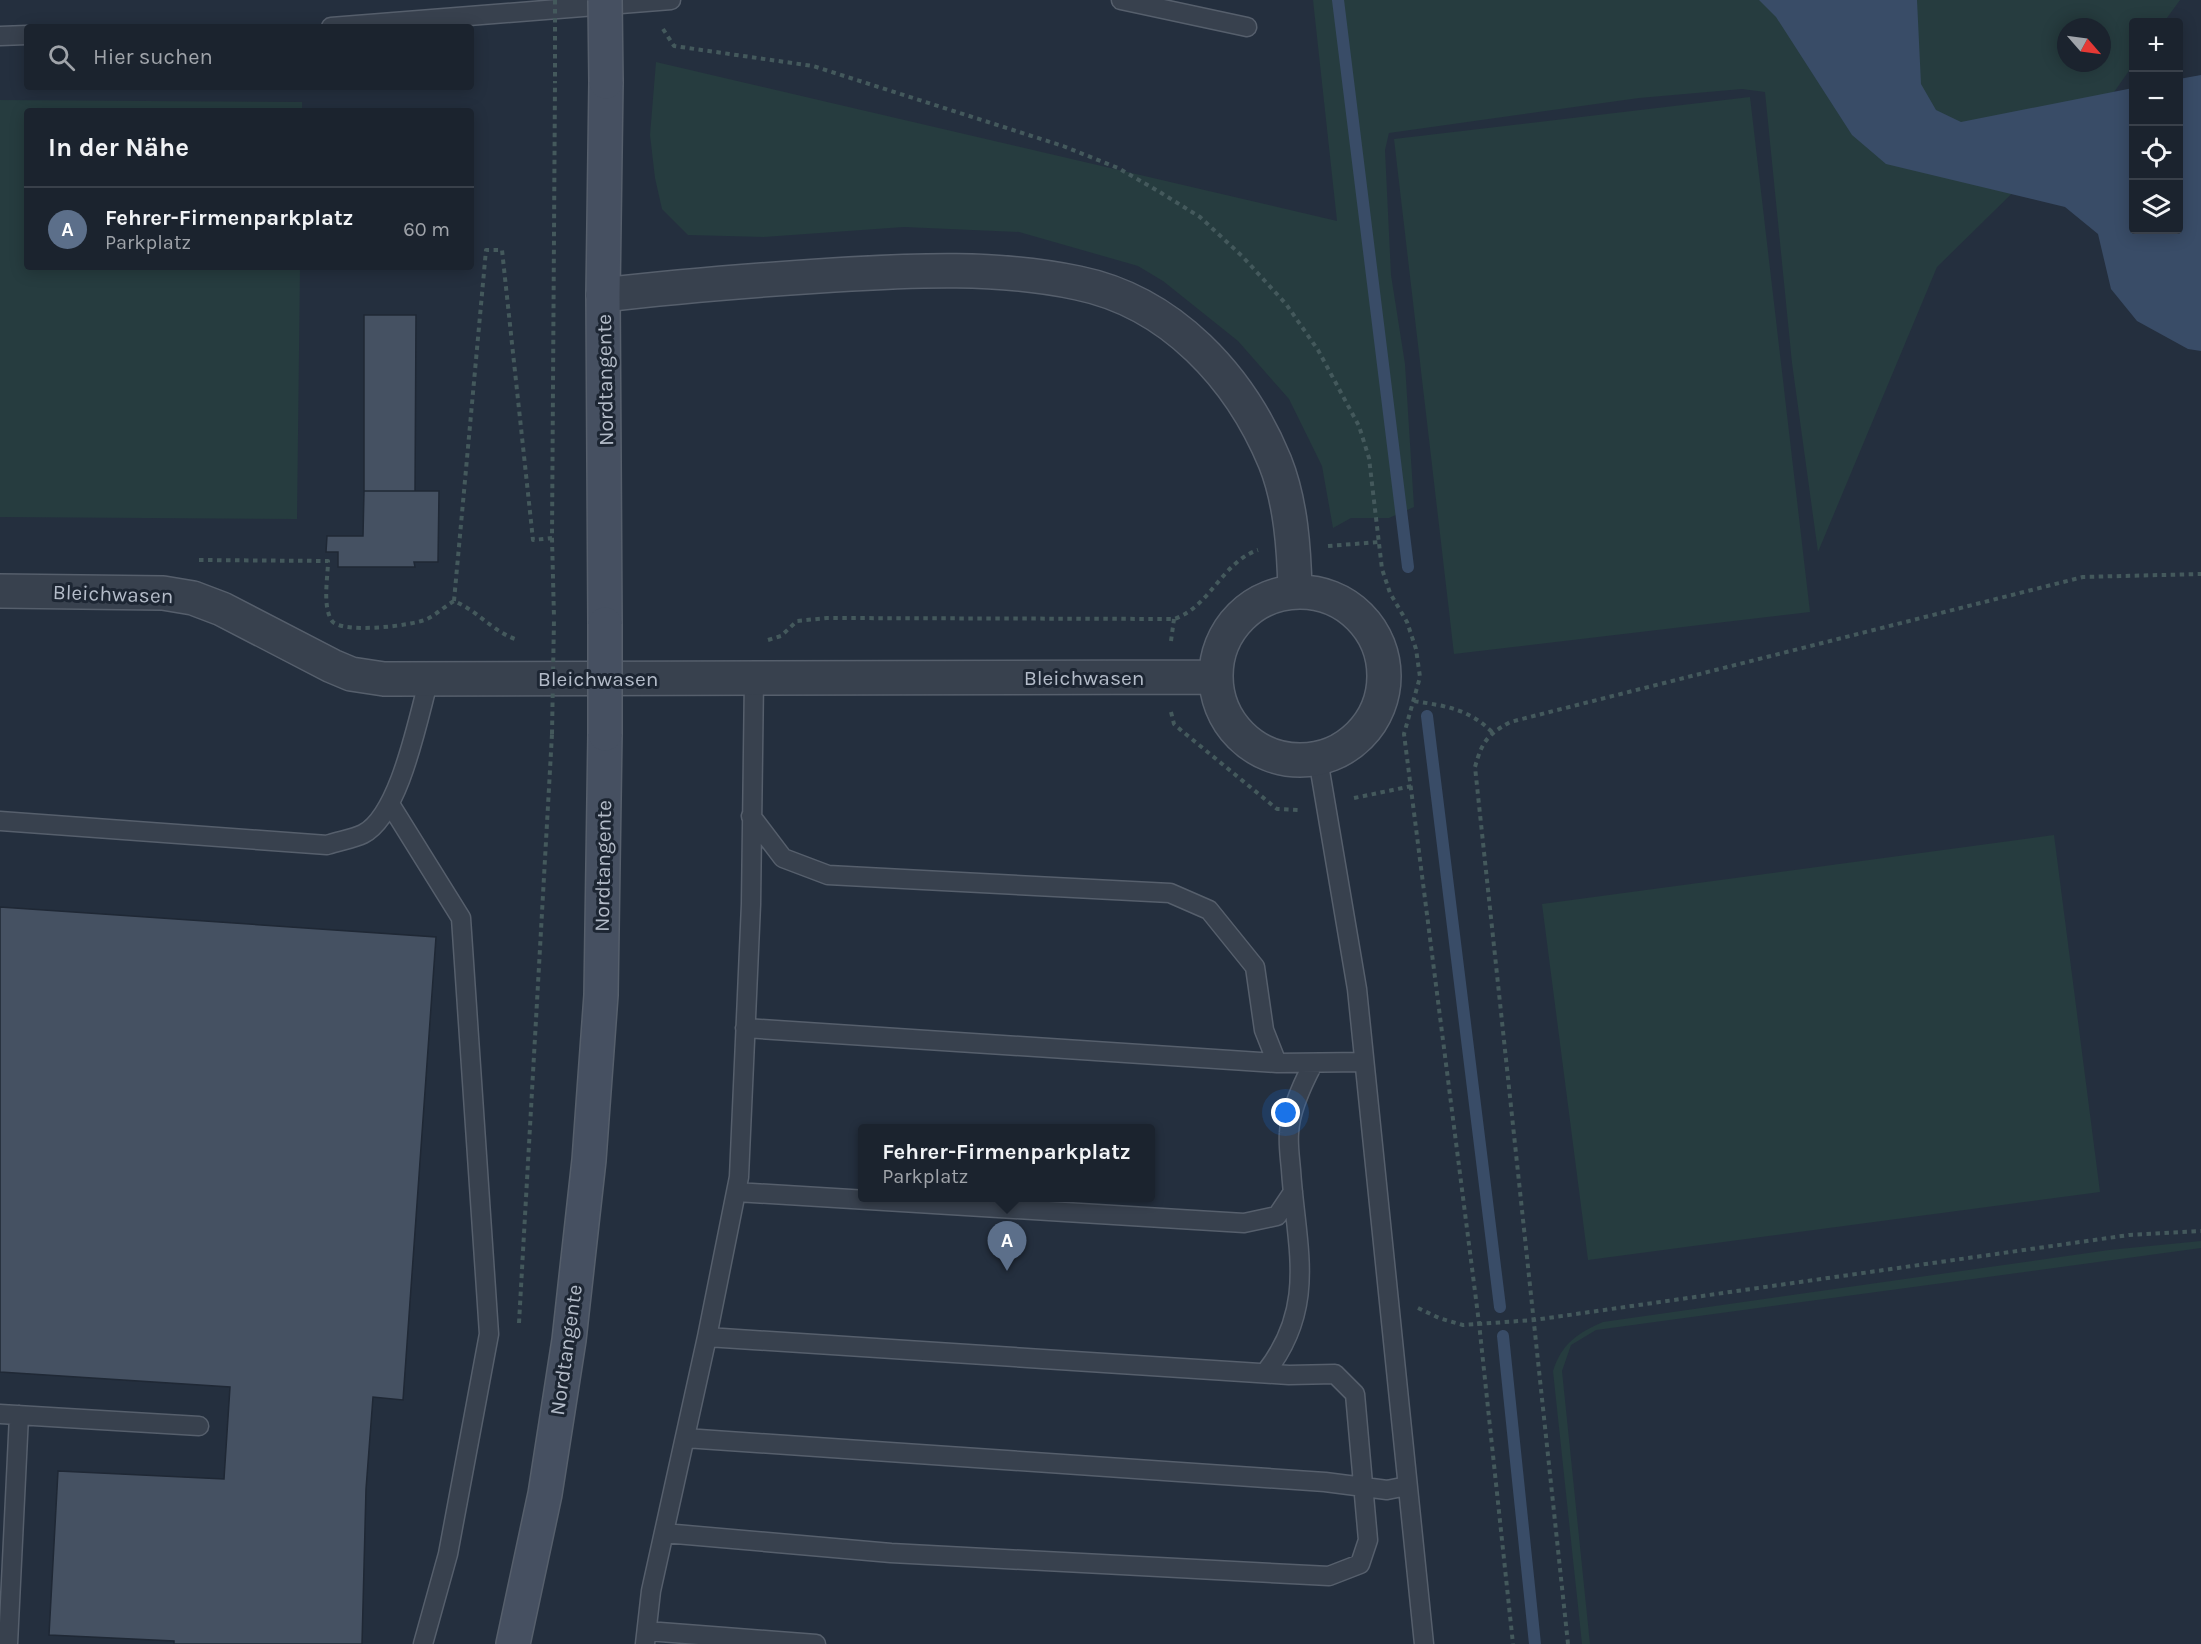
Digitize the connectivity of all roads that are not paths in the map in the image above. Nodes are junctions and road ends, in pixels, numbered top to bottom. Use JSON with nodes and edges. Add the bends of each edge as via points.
{"nodes":[{"id":1,"x":605,"y":0,"type":"edge"},
{"id":2,"x":671,"y":0,"type":"edge"},
{"id":3,"x":1121,"y":0,"type":"edge"},
{"id":4,"x":369,"y":24,"type":"edge"},
{"id":5,"x":1247,"y":27,"type":"dead end"},
{"id":6,"x":24,"y":35,"type":"edge"},
{"id":7,"x":0,"y":36,"type":"edge"},
{"id":8,"x":603,"y":295,"type":"junction"},
{"id":9,"x":0,"y":591,"type":"edge"},
{"id":10,"x":1295,"y":591,"type":"junction"},
{"id":11,"x":1215,"y":677,"type":"junction"},
{"id":12,"x":754,"y":678,"type":"junction"},
{"id":13,"x":429,"y":679,"type":"junction"},
{"id":14,"x":1318,"y":759,"type":"junction"},
{"id":15,"x":390,"y":804,"type":"junction"},
{"id":16,"x":752,"y":816,"type":"junction"},
{"id":17,"x":0,"y":822,"type":"edge"},
{"id":18,"x":745,"y":1028,"type":"junction"},
{"id":19,"x":1364,"y":1062,"type":"junction"},
{"id":20,"x":1277,"y":1063,"type":"junction"},
{"id":21,"x":1313,"y":1064,"type":"junction"},
{"id":22,"x":736,"y":1192,"type":"junction"},
{"id":23,"x":1293,"y":1192,"type":"junction"},
{"id":24,"x":858,"y":1199,"type":"edge"},
{"id":25,"x":900,"y":1202,"type":"edge"},
{"id":26,"x":707,"y":1337,"type":"junction"},
{"id":27,"x":1264,"y":1373,"type":"junction"},
{"id":28,"x":0,"y":1414,"type":"edge"},
{"id":29,"x":19,"y":1415,"type":"junction"},
{"id":30,"x":199,"y":1426,"type":"dead end"},
{"id":31,"x":685,"y":1438,"type":"junction"},
{"id":32,"x":1362,"y":1486,"type":"junction"},
{"id":33,"x":1407,"y":1486,"type":"junction"},
{"id":34,"x":664,"y":1533,"type":"junction"},
{"id":35,"x":646,"y":1637,"type":"edge"},
{"id":36,"x":8,"y":1644,"type":"edge"},
{"id":37,"x":423,"y":1644,"type":"edge"},
{"id":38,"x":513,"y":1644,"type":"edge"},
{"id":39,"x":816,"y":1644,"type":"edge"},
{"id":40,"x":1424,"y":1644,"type":"edge"}],
"edges":[{"from":1,"to":8,"type":"main road","name":"Nordtangente","bridge":true},
{"from":2,"to":4,"type":"lane"},
{"from":3,"to":5,"type":"lane"},
{"from":6,"to":7,"type":"lane"},
{"from":8,"to":10,"type":"street","via":[[688,285],[926,270],[1023,274],[1080,283],[1121,298],[1156,315],[1211,359],[1249,410],[1275,463],[1288,507]]},
{"from":8,"to":38,"type":"main road","name":"Nordtangente","bridge":true,"via":[[605,734],[601,995],[589,1160],[569,1340],[544,1494]]},
{"from":9,"to":13,"type":"street","name":"Bleichwasen","via":[[163,593],[193,598],[351,674]]},
{"from":10,"to":11,"type":"street","via":[[1270,597],[1245,612],[1228,630],[1218,654]]},
{"from":10,"to":14,"type":"street","via":[[1327,596],[1351,609],[1368,626],[1381,653],[1384,678],[1380,701],[1369,725],[1345,747]]},
{"from":11,"to":12,"type":"street","name":"Bleichwasen"},
{"from":11,"to":14,"type":"street","via":[[1221,707],[1250,746],[1274,757]]},
{"from":12,"to":13,"type":"street","name":"Bleichwasen"},
{"from":12,"to":16,"type":"lane"},
{"from":13,"to":15,"type":"lane"},
{"from":14,"to":19,"type":"lane","via":[[1357,989]]},
{"from":15,"to":17,"type":"lane","via":[[364,834],[327,844]]},
{"from":15,"to":37,"type":"lane","via":[[461,918],[489,1334],[448,1554]]},
{"from":16,"to":18,"type":"lane"},
{"from":16,"to":20,"type":"lane","via":[[783,858],[828,875],[1170,894],[1209,910],[1255,967],[1264,1030]]},
{"from":18,"to":20,"type":"lane"},
{"from":18,"to":22,"type":"lane"},
{"from":19,"to":21,"type":"lane"},
{"from":19,"to":33,"type":"lane"},
{"from":20,"to":21,"type":"lane"},
{"from":21,"to":23,"type":"lane","via":[[1303,1082],[1288,1132]]},
{"from":22,"to":24,"type":"lane"},
{"from":22,"to":26,"type":"lane"},
{"from":23,"to":25,"type":"lane","via":[[1276,1215],[1244,1223]]},
{"from":23,"to":27,"type":"lane","via":[[1302,1279],[1297,1312],[1278,1356]]},
{"from":26,"to":27,"type":"lane"},
{"from":26,"to":31,"type":"lane"},
{"from":27,"to":32,"type":"lane","via":[[1335,1374],[1355,1394]]},
{"from":28,"to":29,"type":"lane"},
{"from":29,"to":30,"type":"lane"},
{"from":29,"to":36,"type":"lane"},
{"from":31,"to":32,"type":"lane"},
{"from":31,"to":34,"type":"lane"},
{"from":32,"to":33,"type":"lane","via":[[1387,1490]]},
{"from":32,"to":34,"type":"lane","via":[[1368,1540],[1360,1564],[1329,1576],[891,1552]]},
{"from":33,"to":40,"type":"lane"},
{"from":34,"to":35,"type":"lane"},
{"from":35,"to":39,"type":"lane"}]}
